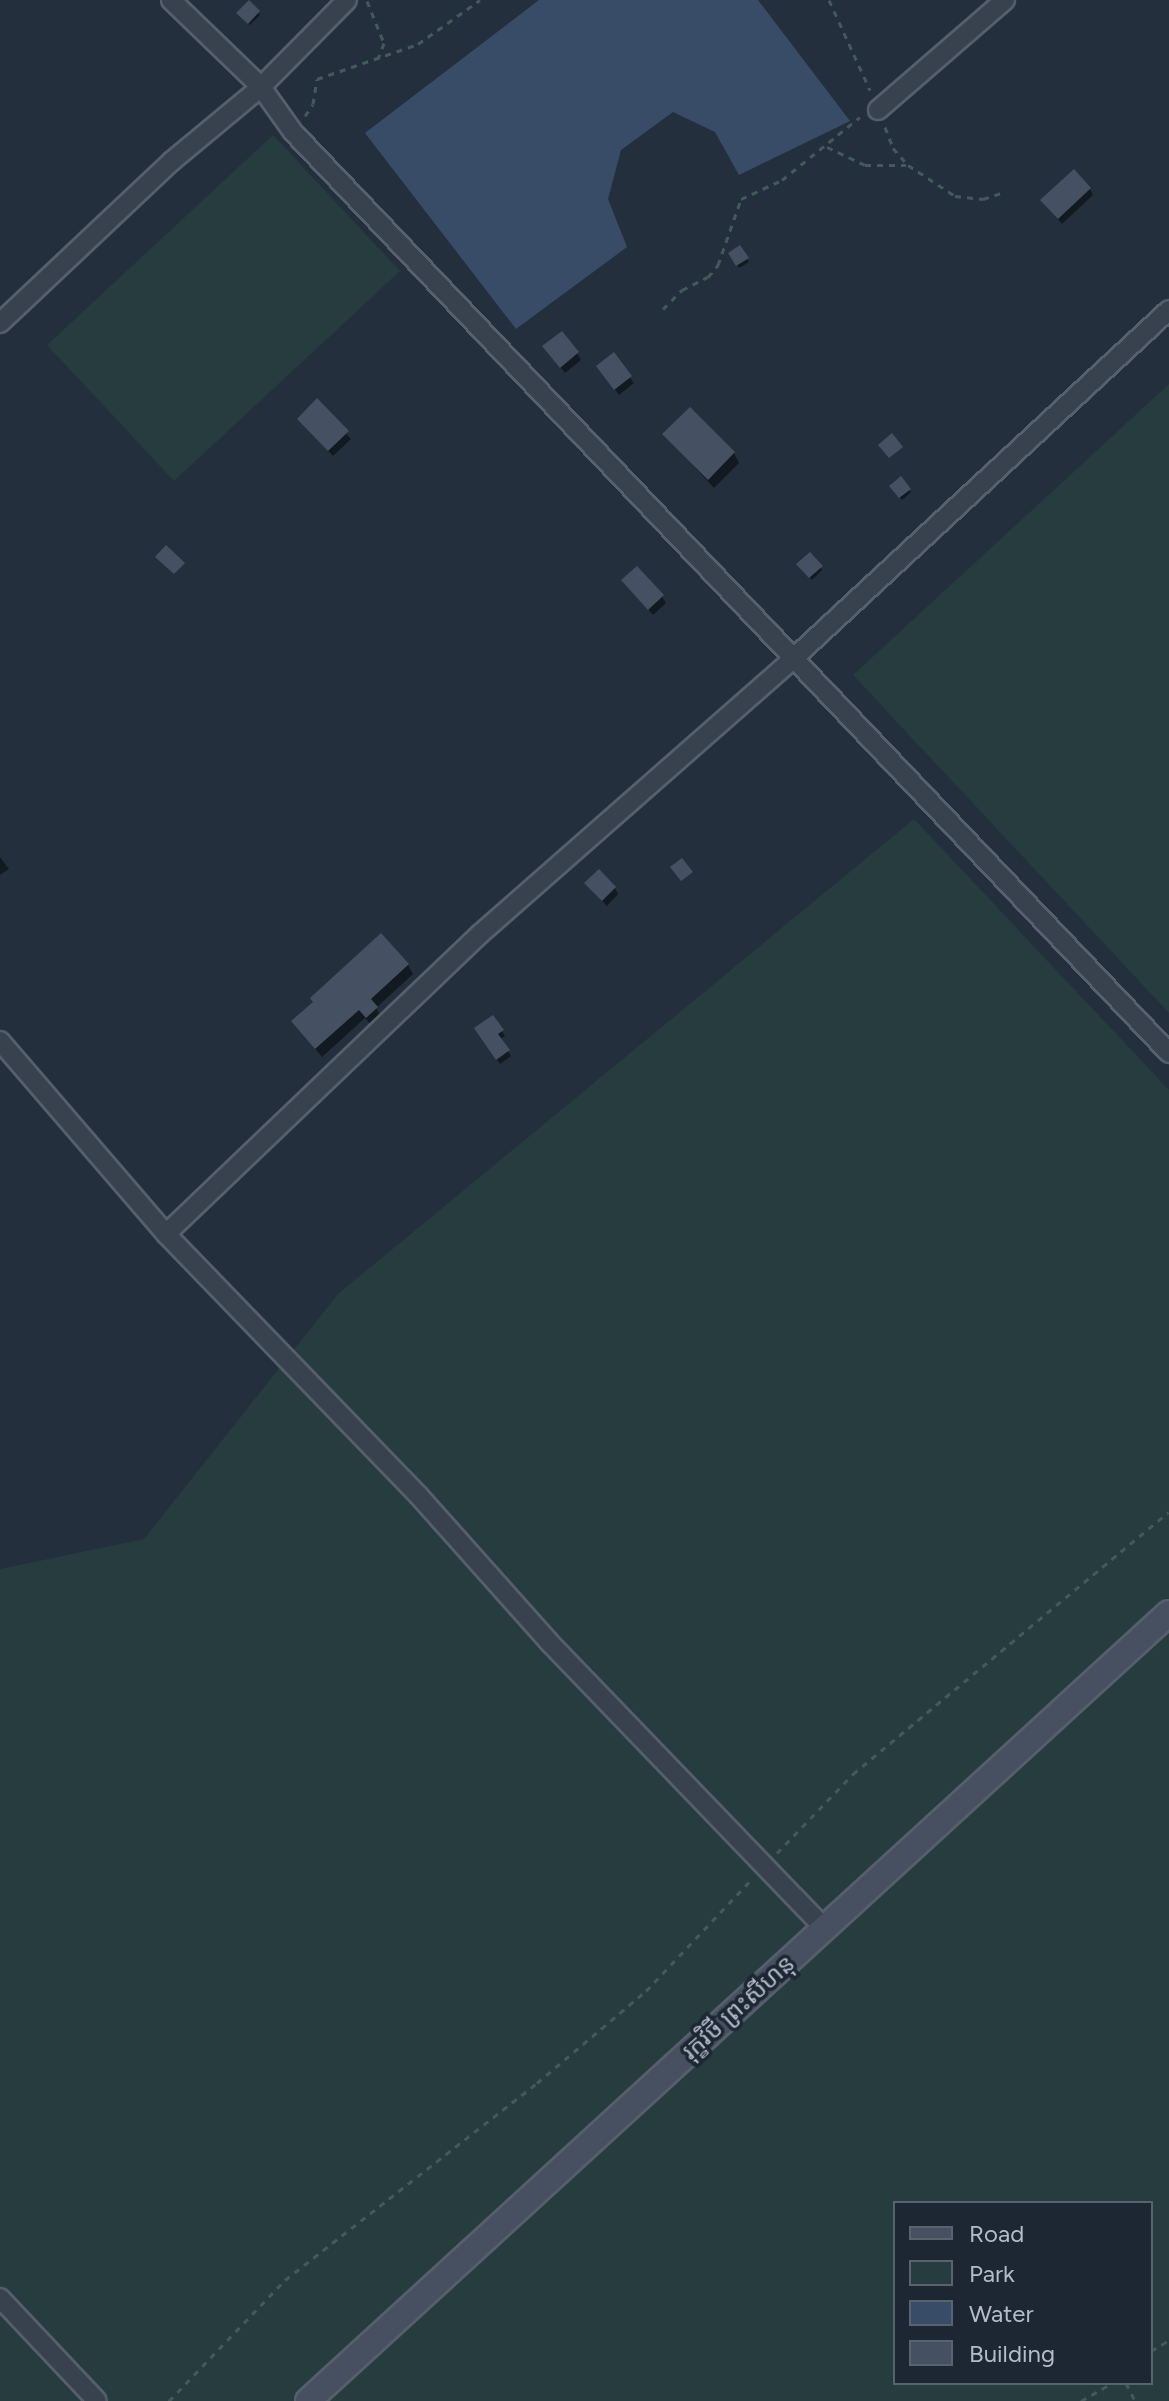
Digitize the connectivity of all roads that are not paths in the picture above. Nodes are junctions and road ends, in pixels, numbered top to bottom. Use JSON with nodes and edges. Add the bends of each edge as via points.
{"nodes":[{"id":1,"x":171,"y":0,"type":"edge"},
{"id":2,"x":347,"y":0,"type":"edge"},
{"id":3,"x":1005,"y":0,"type":"edge"},
{"id":4,"x":261,"y":87,"type":"junction"},
{"id":5,"x":878,"y":110,"type":"road end"},
{"id":6,"x":1169,"y":310,"type":"edge"},
{"id":7,"x":0,"y":323,"type":"edge"},
{"id":8,"x":795,"y":657,"type":"junction"},
{"id":9,"x":0,"y":1041,"type":"edge"},
{"id":10,"x":1169,"y":1053,"type":"edge"},
{"id":11,"x":166,"y":1234,"type":"junction"},
{"id":12,"x":1169,"y":1613,"type":"edge"},
{"id":13,"x":824,"y":1928,"type":"junction"},
{"id":14,"x":0,"y":2298,"type":"edge"},
{"id":15,"x":97,"y":2401,"type":"edge"},
{"id":16,"x":308,"y":2401,"type":"edge"}],
"edges":[{"from":1,"to":4,"type":"street"},
{"from":2,"to":4,"type":"street"},
{"from":3,"to":5,"type":"street"},
{"from":4,"to":7,"type":"street","via":[[172,161]]},
{"from":4,"to":8,"type":"street","via":[[293,132]]},
{"from":6,"to":8,"type":"street"},
{"from":8,"to":10,"type":"street"},
{"from":8,"to":11,"type":"street","via":[[480,934]]},
{"from":9,"to":11,"type":"street"},
{"from":11,"to":13,"type":"street"},
{"from":12,"to":13,"type":"street","name":"រុក្ខវិថី ព្រះសីហនុ"},
{"from":13,"to":16,"type":"street","name":"រុក្ខវិថី ព្រះសីហនុ"},
{"from":14,"to":15,"type":"street"}]}
